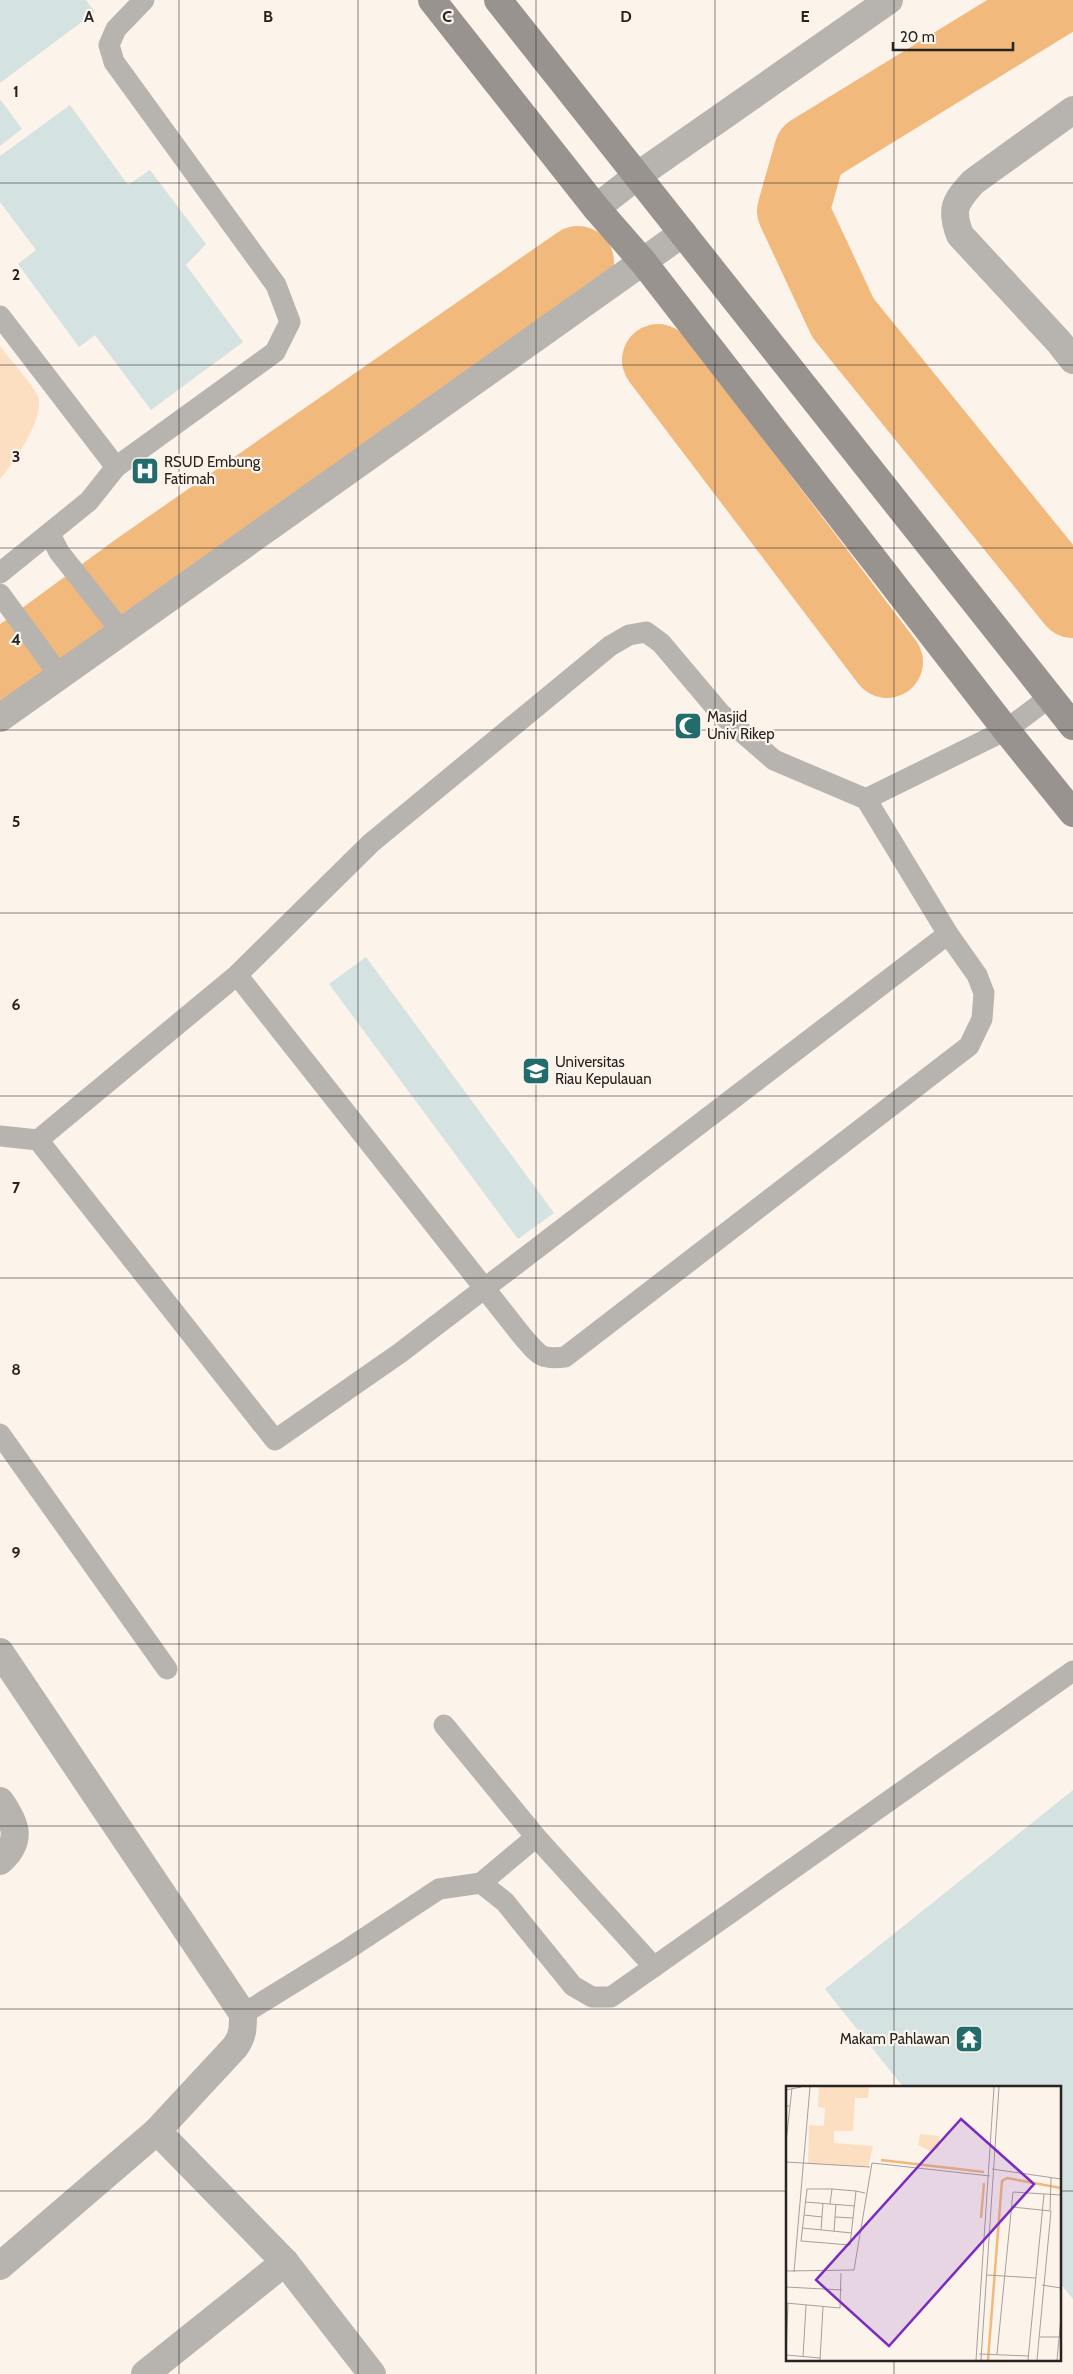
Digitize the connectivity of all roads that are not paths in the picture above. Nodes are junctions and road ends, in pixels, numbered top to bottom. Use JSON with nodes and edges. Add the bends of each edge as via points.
{"nodes":[{"id":1,"x":144,"y":0,"type":"edge"},
{"id":2,"x":432,"y":0,"type":"edge"},
{"id":3,"x":498,"y":0,"type":"edge"},
{"id":4,"x":889,"y":0,"type":"edge"},
{"id":5,"x":1073,"y":110,"type":"edge"},
{"id":6,"x":637,"y":176,"type":"junction"},
{"id":7,"x":596,"y":208,"type":"junction"},
{"id":8,"x":683,"y":233,"type":"junction"},
{"id":9,"x":644,"y":263,"type":"junction"},
{"id":10,"x":0,"y":316,"type":"edge"},
{"id":11,"x":1068,"y":345,"type":"edge"},
{"id":12,"x":116,"y":467,"type":"junction"},
{"id":13,"x":55,"y":543,"type":"junction"},
{"id":14,"x":0,"y":573,"type":"edge"},
{"id":15,"x":1,"y":595,"type":"edge"},
{"id":16,"x":122,"y":632,"type":"junction"},
{"id":17,"x":53,"y":667,"type":"junction"},
{"id":18,"x":1050,"y":698,"type":"junction"},
{"id":19,"x":0,"y":718,"type":"edge"},
{"id":20,"x":1073,"y":726,"type":"edge"},
{"id":21,"x":1006,"y":730,"type":"junction"},
{"id":22,"x":866,"y":798,"type":"junction"},
{"id":23,"x":1073,"y":813,"type":"edge"},
{"id":24,"x":948,"y":934,"type":"junction"},
{"id":25,"x":237,"y":975,"type":"junction"},
{"id":26,"x":0,"y":1136,"type":"edge"},
{"id":27,"x":38,"y":1140,"type":"junction"},
{"id":28,"x":484,"y":1288,"type":"junction"},
{"id":29,"x":0,"y":1434,"type":"edge"},
{"id":30,"x":0,"y":1652,"type":"edge"},
{"id":31,"x":167,"y":1669,"type":"dead end"},
{"id":32,"x":1073,"y":1671,"type":"edge"},
{"id":33,"x":444,"y":1725,"type":"dead end"},
{"id":34,"x":0,"y":1801,"type":"edge"},
{"id":35,"x":536,"y":1837,"type":"junction"},
{"id":36,"x":0,"y":1861,"type":"edge"},
{"id":37,"x":481,"y":1883,"type":"junction"},
{"id":38,"x":654,"y":1967,"type":"junction"},
{"id":39,"x":243,"y":2014,"type":"junction"},
{"id":40,"x":157,"y":2131,"type":"junction"},
{"id":41,"x":285,"y":2262,"type":"junction"},
{"id":42,"x":0,"y":2266,"type":"edge"},
{"id":43,"x":145,"y":2374,"type":"edge"},
{"id":44,"x":372,"y":2374,"type":"edge"}],
"edges":[{"from":1,"to":12,"type":"lane","via":[[116,29],[109,45],[114,62],[276,285],[290,322],[275,352]]},
{"from":2,"to":7,"type":"main road"},
{"from":3,"to":6,"type":"main road"},
{"from":4,"to":6,"type":"street"},
{"from":5,"to":11,"type":"street","via":[[973,182],[955,206],[954,218],[960,235]]},
{"from":6,"to":7,"type":"street"},
{"from":6,"to":8,"type":"main road"},
{"from":7,"to":9,"type":"main road"},
{"from":8,"to":9,"type":"street"},
{"from":8,"to":18,"type":"main road"},
{"from":9,"to":16,"type":"street"},
{"from":9,"to":21,"type":"main road"},
{"from":10,"to":12,"type":"lane"},
{"from":12,"to":13,"type":"lane"},
{"from":13,"to":14,"type":"lane"},
{"from":13,"to":16,"type":"lane"},
{"from":15,"to":17,"type":"lane"},
{"from":16,"to":17,"type":"street"},
{"from":17,"to":19,"type":"street"},
{"from":18,"to":20,"type":"main road"},
{"from":18,"to":21,"type":"lane"},
{"from":21,"to":22,"type":"lane"},
{"from":21,"to":23,"type":"main road"},
{"from":22,"to":24,"type":"lane"},
{"from":22,"to":25,"type":"lane","via":[[774,760],[721,714],[661,643],[646,632],[629,635],[610,646],[371,843]]},
{"from":24,"to":28,"type":"lane"},
{"from":24,"to":28,"type":"lane","via":[[977,974],[984,993],[982,1019],[969,1046],[565,1357],[548,1359],[536,1351]]},
{"from":25,"to":27,"type":"lane"},
{"from":25,"to":28,"type":"lane"},
{"from":26,"to":27,"type":"lane"},
{"from":27,"to":28,"type":"lane","via":[[275,1440],[400,1354]]},
{"from":29,"to":31,"type":"lane"},
{"from":30,"to":39,"type":"street"},
{"from":32,"to":38,"type":"lane"},
{"from":33,"to":35,"type":"lane"},
{"from":34,"to":36,"type":"street","via":[[14,1820],[15,1841],[9,1854]]},
{"from":35,"to":37,"type":"lane"},
{"from":35,"to":38,"type":"lane"},
{"from":37,"to":38,"type":"lane","via":[[505,1902],[573,1986],[592,1997],[611,1997]]},
{"from":37,"to":39,"type":"lane","via":[[439,1889]]},
{"from":39,"to":40,"type":"street","via":[[241,2038],[235,2047]]},
{"from":40,"to":41,"type":"street"},
{"from":40,"to":42,"type":"street"},
{"from":41,"to":43,"type":"street"},
{"from":41,"to":44,"type":"street"}]}
